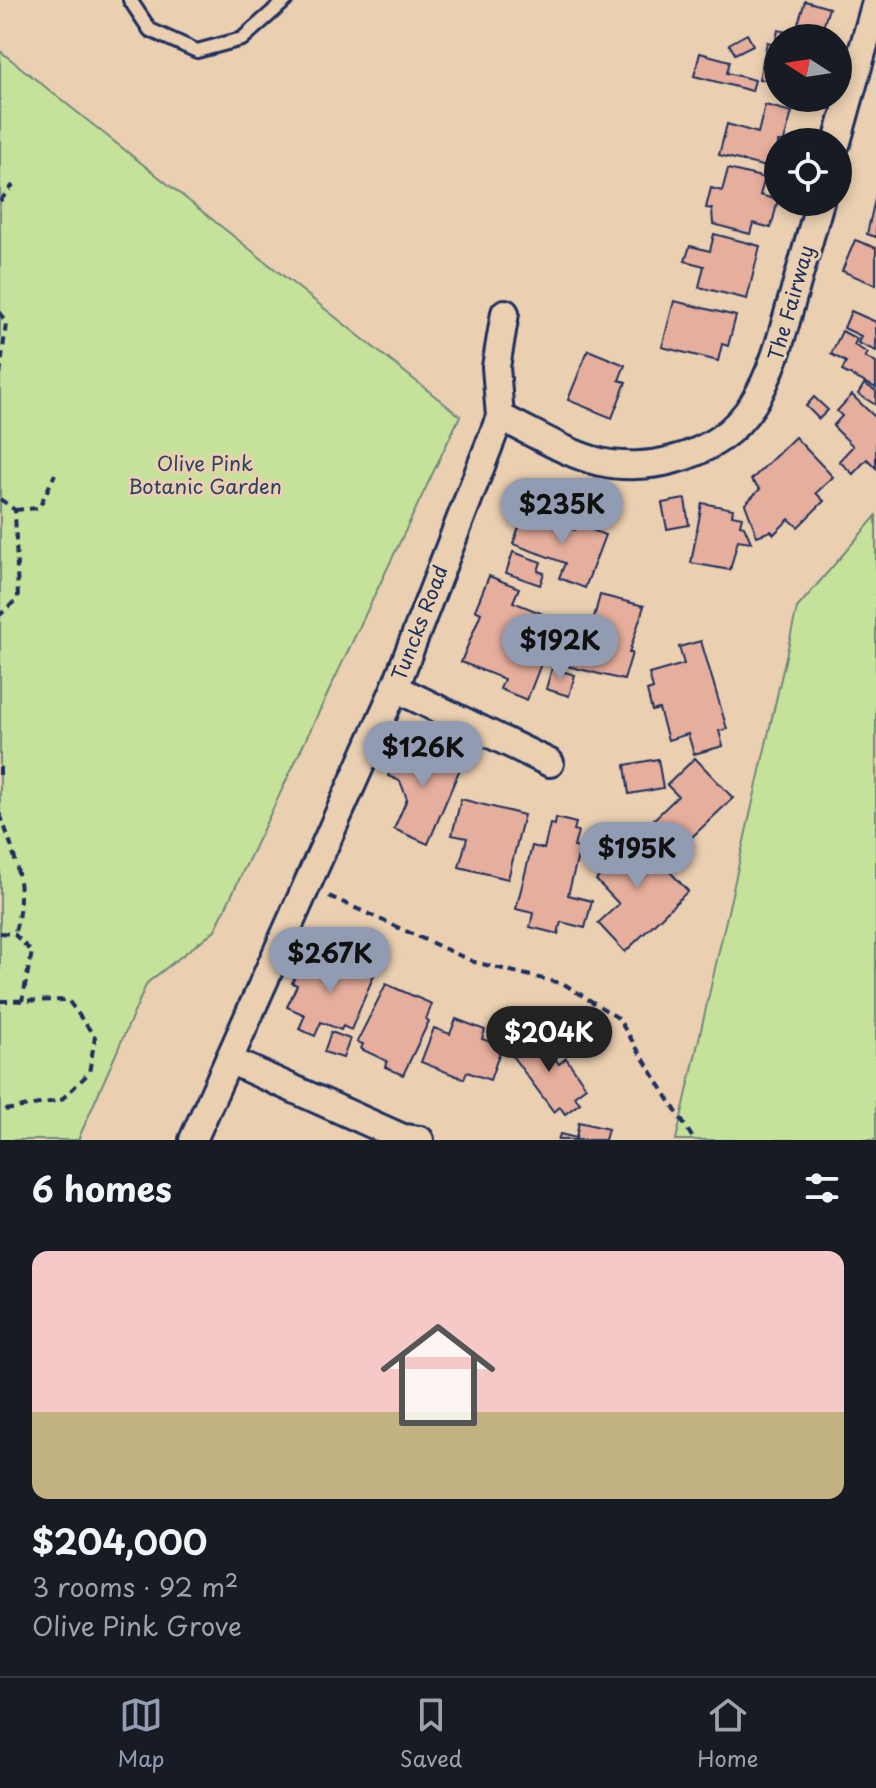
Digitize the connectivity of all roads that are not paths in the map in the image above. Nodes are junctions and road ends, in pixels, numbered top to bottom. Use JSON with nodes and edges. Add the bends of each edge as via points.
{"nodes":[{"id":1,"x":130,"y":0,"type":"edge"},
{"id":2,"x":286,"y":0,"type":"edge"},
{"id":3,"x":876,"y":2,"type":"edge"},
{"id":4,"x":841,"y":128,"type":"edge"},
{"id":5,"x":816,"y":216,"type":"edge"},
{"id":6,"x":505,"y":313,"type":"dead end"},
{"id":7,"x":500,"y":417,"type":"junction"},
{"id":8,"x":395,"y":688,"type":"junction"},
{"id":9,"x":550,"y":763,"type":"dead end"},
{"id":10,"x":229,"y":1060,"type":"junction"},
{"id":11,"x":193,"y":1140,"type":"edge"},
{"id":12,"x":420,"y":1140,"type":"edge"}],
"edges":[{"from":1,"to":2,"type":"lane","via":[[150,30],[197,51],[242,39]]},
{"from":3,"to":4,"type":"street"},
{"from":5,"to":7,"type":"street","name":"The Fairway","via":[[771,374],[724,438],[698,454],[627,465],[598,461]]},
{"from":6,"to":7,"type":"street","name":"Tuncks Road","via":[[496,367]]},
{"from":7,"to":8,"type":"street","name":"Tuncks Road"},
{"from":8,"to":9,"type":"street"},
{"from":8,"to":10,"type":"street","name":"Tuncks Road"},
{"from":10,"to":11,"type":"street","name":"Tuncks Road"},
{"from":10,"to":12,"type":"street","via":[[403,1138]]}]}
